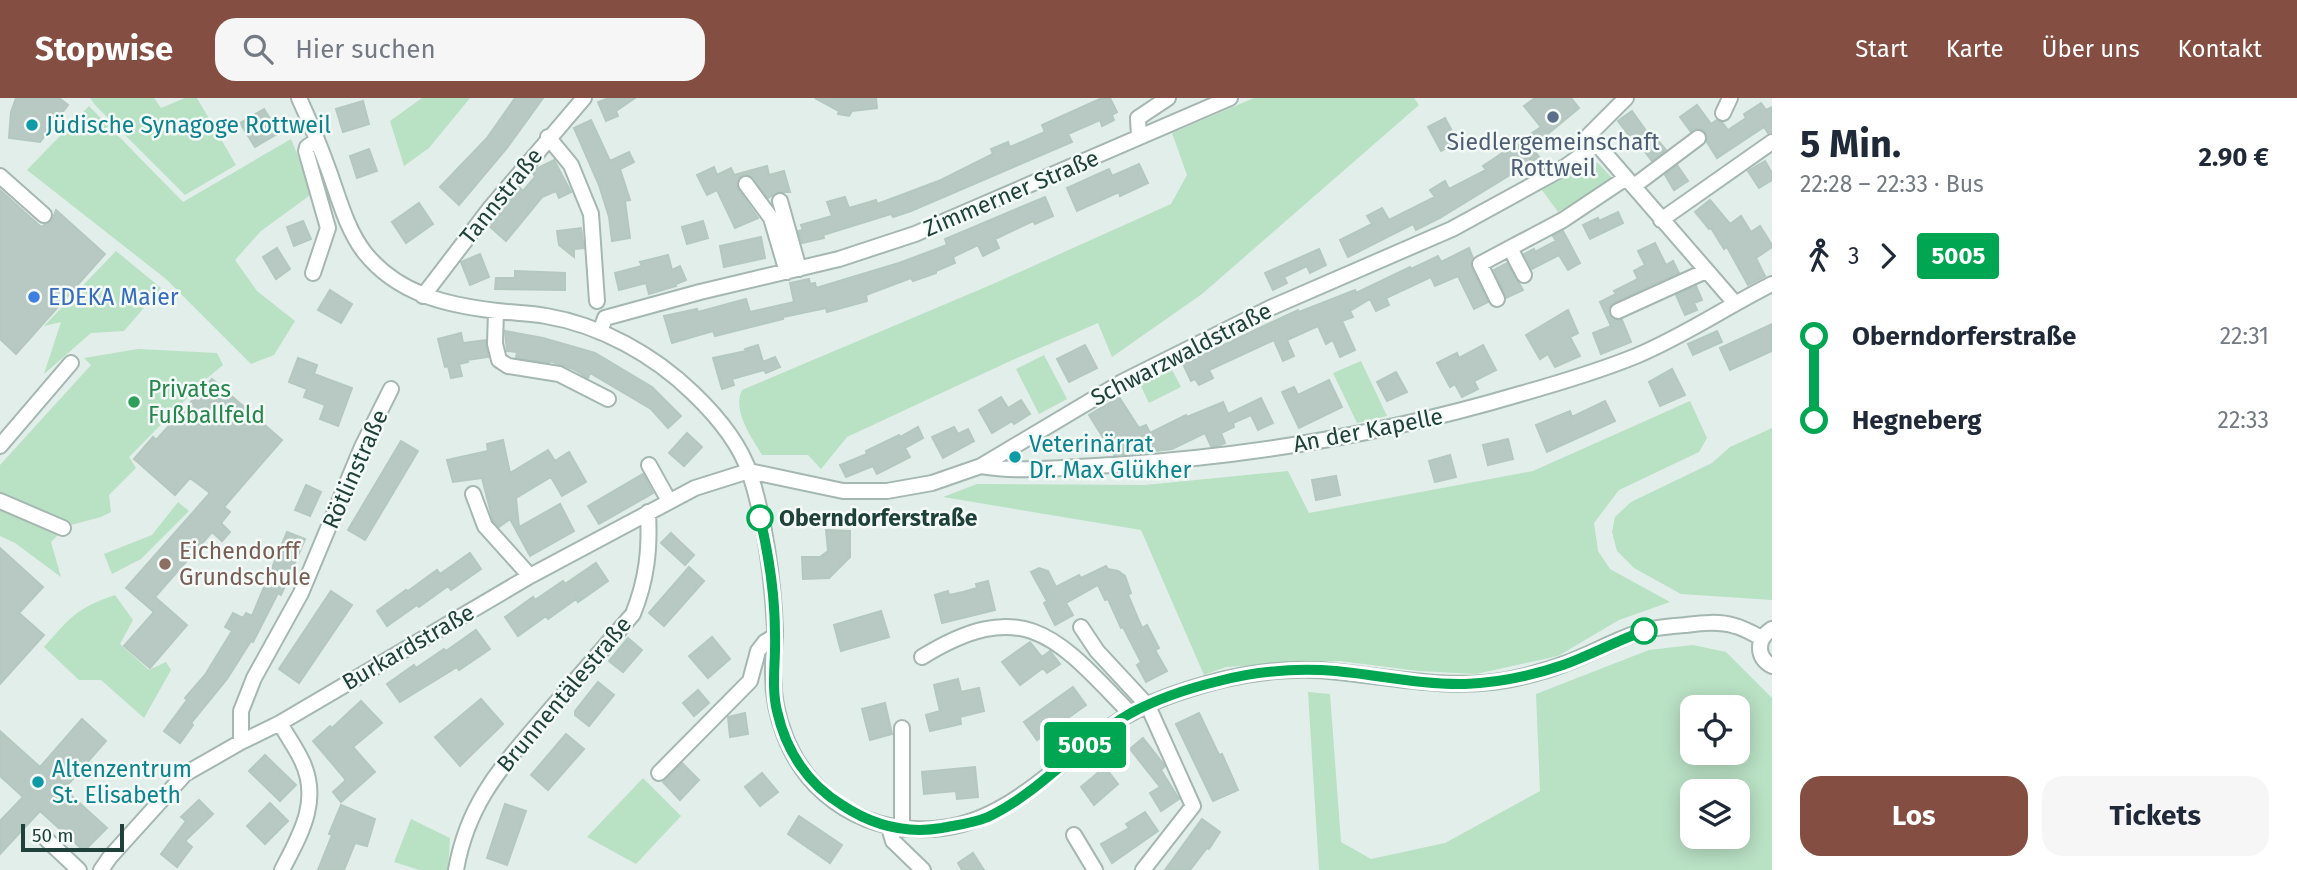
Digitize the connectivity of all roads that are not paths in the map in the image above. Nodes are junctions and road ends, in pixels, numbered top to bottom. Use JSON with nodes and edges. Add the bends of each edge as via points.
{"nodes":[{"id":1,"x":299,"y":98,"type":"edge"},
{"id":2,"x":584,"y":98,"type":"edge"},
{"id":3,"x":1168,"y":98,"type":"edge"},
{"id":4,"x":1230,"y":98,"type":"edge"},
{"id":5,"x":1626,"y":98,"type":"edge"},
{"id":6,"x":1730,"y":98,"type":"edge"},
{"id":7,"x":1723,"y":113,"type":"dead end"},
{"id":8,"x":548,"y":137,"type":"junction"},
{"id":9,"x":1139,"y":137,"type":"junction"},
{"id":10,"x":1698,"y":138,"type":"dead end"},
{"id":11,"x":1593,"y":139,"type":"junction"},
{"id":12,"x":317,"y":140,"type":"junction"},
{"id":13,"x":1772,"y":142,"type":"edge"},
{"id":14,"x":0,"y":176,"type":"edge"},
{"id":15,"x":1630,"y":182,"type":"junction"},
{"id":16,"x":746,"y":184,"type":"dead end"},
{"id":17,"x":780,"y":201,"type":"dead end"},
{"id":18,"x":44,"y":215,"type":"dead end"},
{"id":19,"x":1661,"y":220,"type":"junction"},
{"id":20,"x":1510,"y":248,"type":"junction"},
{"id":21,"x":793,"y":270,"type":"junction"},
{"id":22,"x":1706,"y":271,"type":"junction"},
{"id":23,"x":313,"y":272,"type":"dead end"},
{"id":24,"x":1524,"y":275,"type":"dead end"},
{"id":25,"x":1772,"y":284,"type":"edge"},
{"id":26,"x":423,"y":296,"type":"junction"},
{"id":27,"x":1497,"y":299,"type":"dead end"},
{"id":28,"x":597,"y":300,"type":"dead end"},
{"id":29,"x":1734,"y":302,"type":"junction"},
{"id":30,"x":496,"y":311,"type":"junction"},
{"id":31,"x":1618,"y":312,"type":"dead end"},
{"id":32,"x":600,"y":331,"type":"junction"},
{"id":33,"x":71,"y":363,"type":"dead end"},
{"id":34,"x":391,"y":388,"type":"dead end"},
{"id":35,"x":608,"y":399,"type":"dead end"},
{"id":36,"x":0,"y":446,"type":"edge"},
{"id":37,"x":649,"y":465,"type":"dead end"},
{"id":38,"x":981,"y":466,"type":"junction"},
{"id":39,"x":749,"y":471,"type":"junction"},
{"id":40,"x":473,"y":494,"type":"dead end"},
{"id":41,"x":0,"y":501,"type":"edge"},
{"id":42,"x":668,"y":501,"type":"junction"},
{"id":43,"x":648,"y":512,"type":"junction"},
{"id":44,"x":63,"y":528,"type":"dead end"},
{"id":45,"x":530,"y":576,"type":"junction"},
{"id":46,"x":1081,"y":627,"type":"dead end"},
{"id":47,"x":1767,"y":634,"type":"edge"},
{"id":48,"x":775,"y":636,"type":"junction"},
{"id":49,"x":922,"y":657,"type":"dead end"},
{"id":50,"x":1772,"y":666,"type":"edge"},
{"id":51,"x":1147,"y":706,"type":"junction"},
{"id":52,"x":1130,"y":713,"type":"junction"},
{"id":53,"x":280,"y":723,"type":"junction"},
{"id":54,"x":902,"y":728,"type":"dead end"},
{"id":55,"x":241,"y":742,"type":"junction"},
{"id":56,"x":659,"y":773,"type":"dead end"},
{"id":57,"x":895,"y":828,"type":"junction"},
{"id":58,"x":1073,"y":835,"type":"dead end"},
{"id":59,"x":46,"y":839,"type":"dead end"},
{"id":60,"x":79,"y":870,"type":"edge"},
{"id":61,"x":101,"y":870,"type":"edge"},
{"id":62,"x":282,"y":870,"type":"edge"},
{"id":63,"x":456,"y":870,"type":"edge"},
{"id":64,"x":923,"y":870,"type":"edge"},
{"id":65,"x":1095,"y":870,"type":"edge"},
{"id":66,"x":1143,"y":870,"type":"edge"}],
"edges":[{"from":1,"to":12,"type":"street"},
{"from":2,"to":8,"type":"street","name":"Tannstraße"},
{"from":3,"to":9,"type":"street","via":[[1138,118]]},
{"from":4,"to":9,"type":"street","name":"Zimmerner Straße"},
{"from":5,"to":11,"type":"street","name":"Schwarzwaldstraße"},
{"from":6,"to":7,"type":"street"},
{"from":8,"to":26,"type":"street","name":"Tannstraße"},
{"from":8,"to":28,"type":"street","via":[[571,165],[591,214]]},
{"from":9,"to":21,"type":"street","name":"Zimmerner Straße","via":[[915,234]]},
{"from":10,"to":15,"type":"street"},
{"from":11,"to":15,"type":"street"},
{"from":11,"to":38,"type":"street","name":"Schwarzwaldstraße","via":[[1565,167],[1452,229],[1269,308],[1122,382]]},
{"from":12,"to":23,"type":"street","via":[[306,151],[328,228]]},
{"from":12,"to":26,"type":"street","via":[[362,249],[383,273]]},
{"from":13,"to":19,"type":"street"},
{"from":14,"to":18,"type":"street"},
{"from":15,"to":19,"type":"street"},
{"from":15,"to":20,"type":"street"},
{"from":16,"to":21,"type":"street","via":[[771,218]]},
{"from":17,"to":21,"type":"street"},
{"from":19,"to":22,"type":"street"},
{"from":20,"to":24,"type":"street"},
{"from":20,"to":27,"type":"street","via":[[1480,264]]},
{"from":21,"to":32,"type":"street","name":"Zimmerner Straße","via":[[605,318]]},
{"from":22,"to":29,"type":"street"},
{"from":22,"to":31,"type":"street"},
{"from":25,"to":29,"type":"street","name":"An der Kapelle"},
{"from":26,"to":30,"type":"street"},
{"from":29,"to":38,"type":"street","name":"An der Kapelle","via":[[1634,357],[1449,415],[1308,442],[1150,463],[1012,471]]},
{"from":30,"to":32,"type":"street","via":[[547,316]]},
{"from":30,"to":35,"type":"street","via":[[499,360],[508,366],[559,374]]},
{"from":32,"to":39,"type":"street","via":[[659,363],[695,394],[724,428]]},
{"from":33,"to":36,"type":"street"},
{"from":34,"to":55,"type":"street","name":"Rötlinstraße","via":[[301,593],[254,678],[241,711]]},
{"from":37,"to":42,"type":"street"},
{"from":38,"to":39,"type":"street","name":"Schwarzwaldstraße","via":[[932,483],[887,491],[842,491]]},
{"from":39,"to":42,"type":"street","name":"Burkardstraße"},
{"from":39,"to":48,"type":"street","via":[[772,583]]},
{"from":40,"to":45,"type":"street","via":[[485,526]]},
{"from":41,"to":44,"type":"street"},
{"from":42,"to":43,"type":"street","name":"Burkardstraße"},
{"from":43,"to":45,"type":"street","name":"Burkardstraße"},
{"from":43,"to":63,"type":"street","name":"Brunnentälestraße","via":[[650,547],[633,614],[499,770],[465,831]]},
{"from":45,"to":53,"type":"street","name":"Burkardstraße"},
{"from":46,"to":51,"type":"street","via":[[1097,652]]},
{"from":47,"to":50,"type":"street","via":[[1759,644],[1762,657]]},
{"from":47,"to":51,"type":"street","via":[[1707,622],[1651,629],[1565,664],[1503,681],[1466,684],[1336,671],[1254,674],[1218,681]]},
{"from":48,"to":56,"type":"street","via":[[758,651],[750,681]]},
{"from":48,"to":57,"type":"street","via":[[776,710],[800,767],[827,796],[859,817]]},
{"from":49,"to":52,"type":"street","via":[[946,642],[977,632],[1006,626],[1032,630],[1077,658]]},
{"from":51,"to":52,"type":"street"},
{"from":51,"to":66,"type":"street","via":[[1193,806]]},
{"from":52,"to":57,"type":"street","via":[[1014,802],[986,818],[927,830]]},
{"from":53,"to":55,"type":"street","name":"Burkardstraße"},
{"from":53,"to":62,"type":"street","via":[[303,762],[310,792],[306,822]]},
{"from":54,"to":57,"type":"street"},
{"from":55,"to":61,"type":"street","name":"Burkardstraße","via":[[185,774]]},
{"from":57,"to":64,"type":"street","via":[[893,841]]},
{"from":58,"to":65,"type":"street"},
{"from":59,"to":60,"type":"street"}]}
